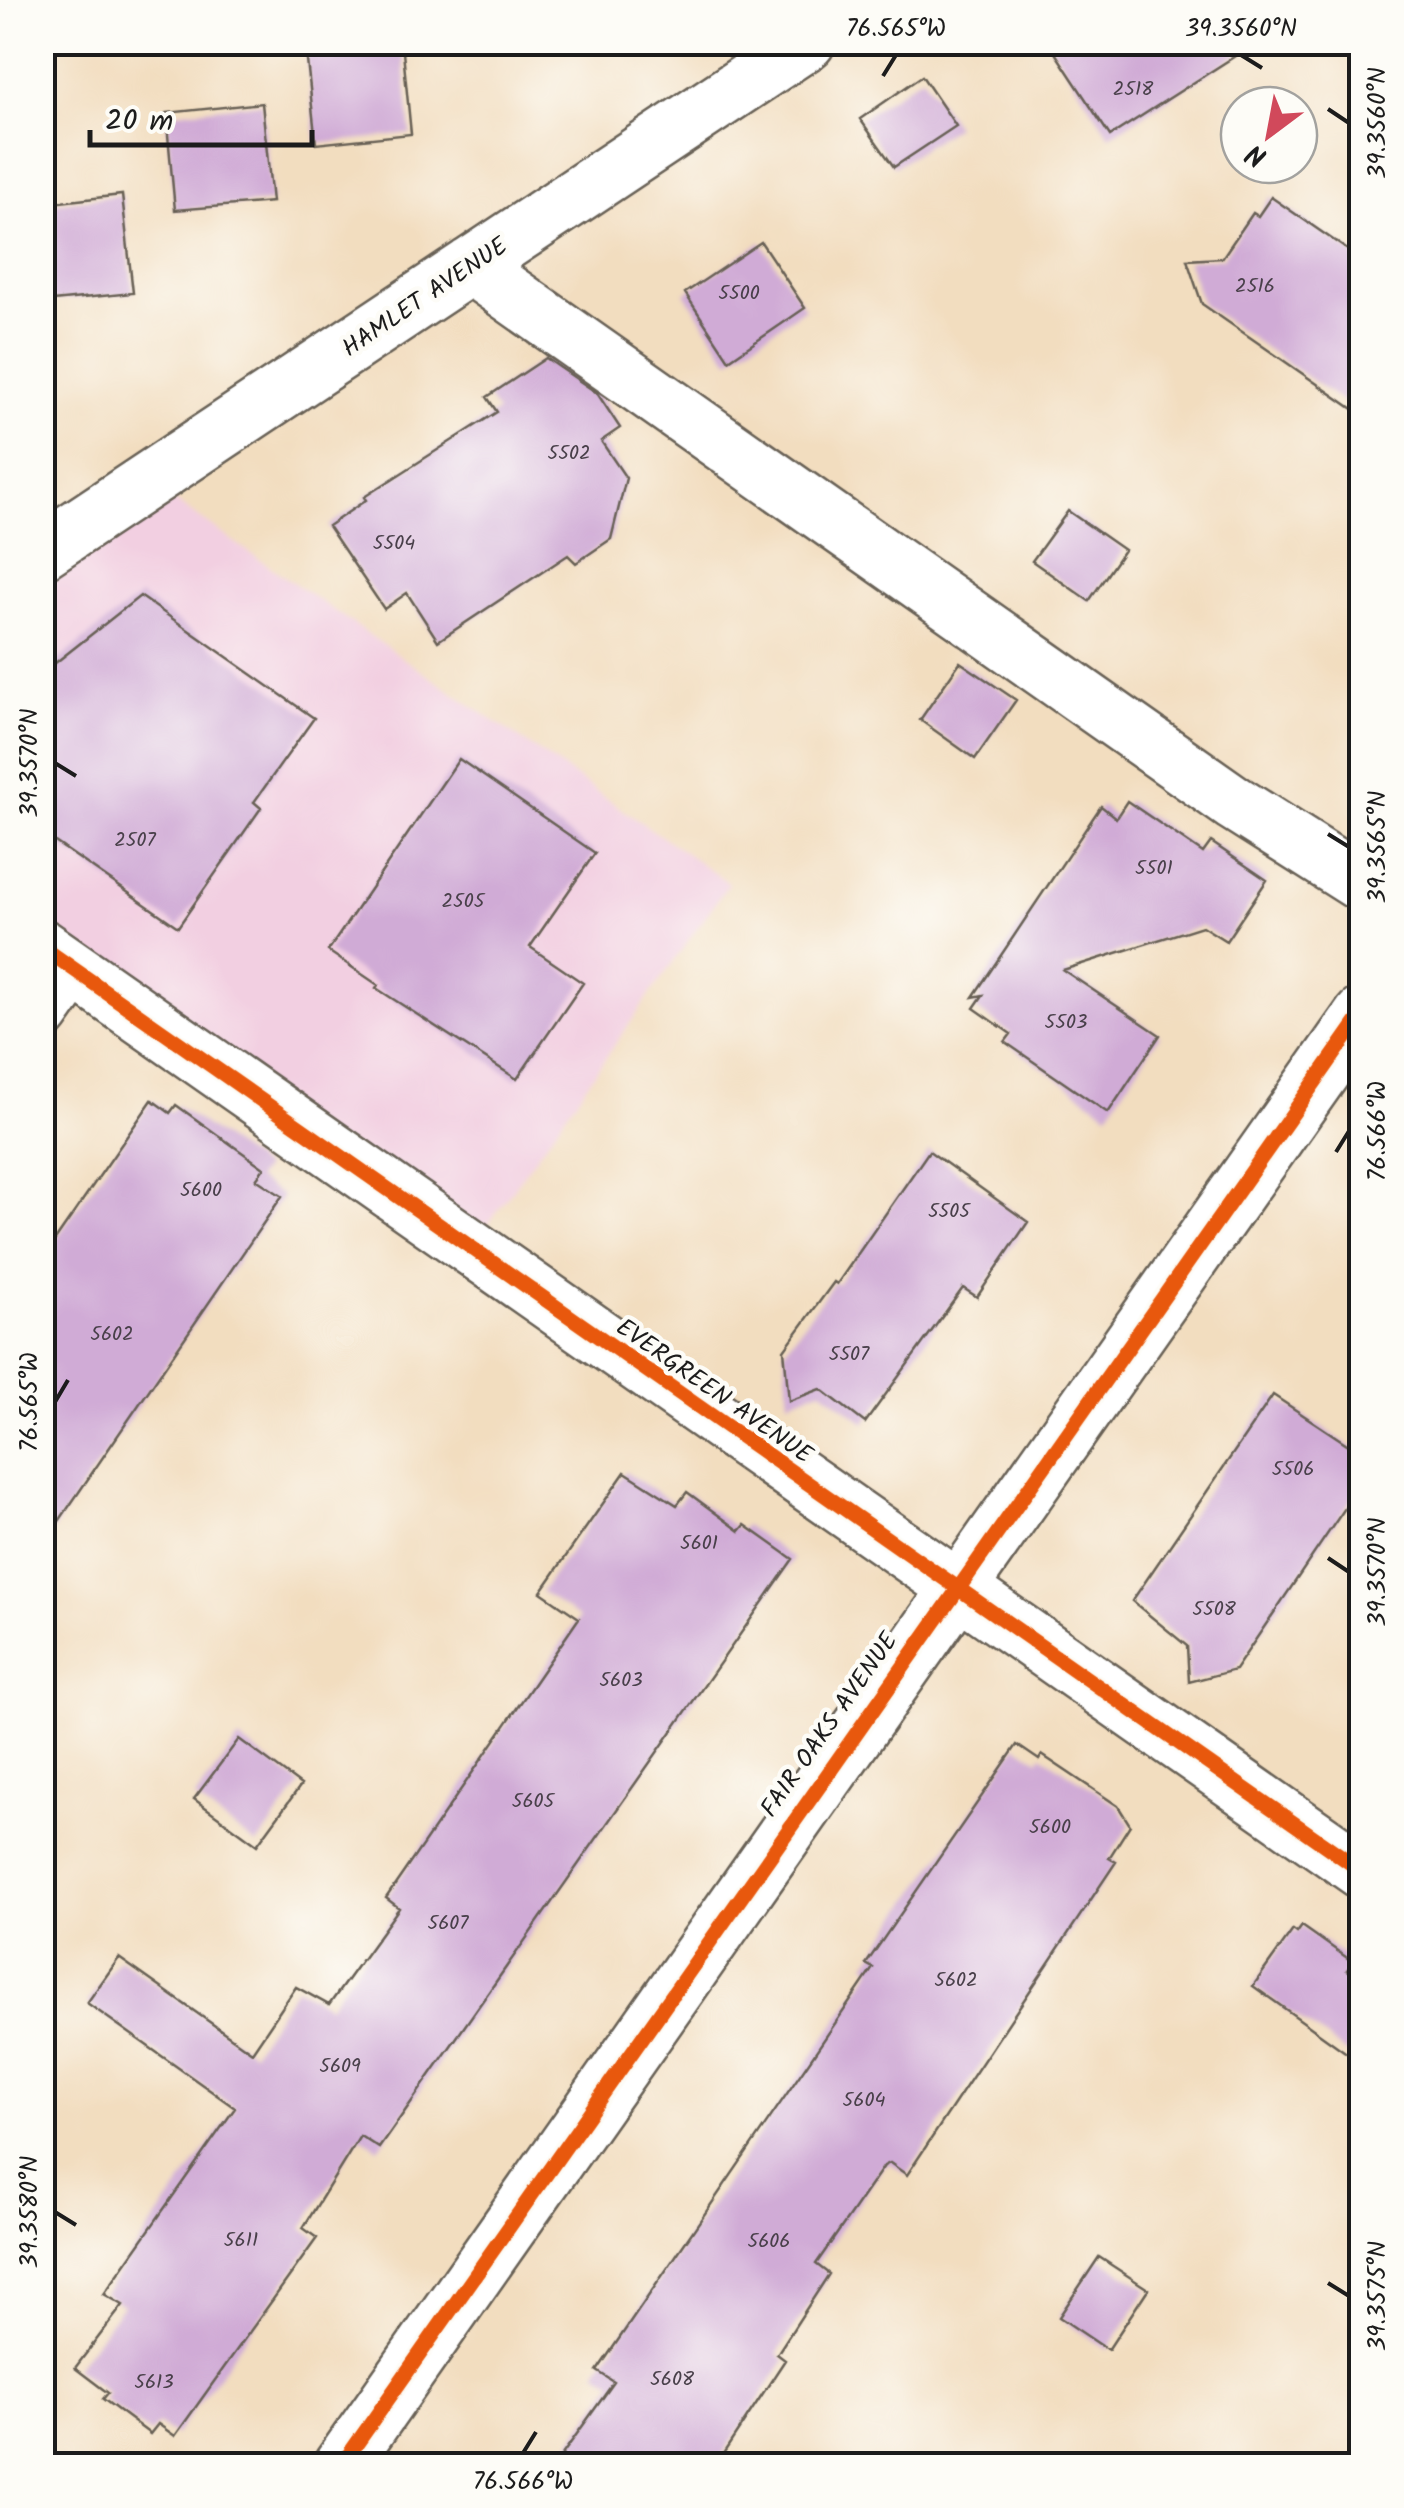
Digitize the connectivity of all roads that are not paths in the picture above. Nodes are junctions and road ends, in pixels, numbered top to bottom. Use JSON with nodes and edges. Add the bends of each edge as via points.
{"nodes":[{"id":1,"x":806,"y":42,"type":"edge"},
{"id":2,"x":470,"y":266,"type":"junction"},
{"id":3,"x":42,"y":550,"type":"edge"},
{"id":4,"x":1362,"y":884,"type":"edge"},
{"id":5,"x":58,"y":958,"type":"edge"},
{"id":6,"x":42,"y":1013,"type":"edge"},
{"id":7,"x":1362,"y":1015,"type":"edge"},
{"id":8,"x":954,"y":1588,"type":"junction"},
{"id":9,"x":1362,"y":1871,"type":"edge"},
{"id":10,"x":341,"y":2466,"type":"edge"}],
"edges":[{"from":1,"to":2,"type":"street","name":"HAMLET AVENUE"},
{"from":2,"to":3,"type":"street","name":"HAMLET AVENUE"},
{"from":2,"to":4,"type":"street","via":[[1234,803]]},
{"from":5,"to":6,"type":"street"},
{"from":5,"to":8,"type":"street","name":"EVERGREEN AVENUE"},
{"from":7,"to":8,"type":"street","name":"FAIR OAKS AVENUE"},
{"from":8,"to":9,"type":"street","name":"EVERGREEN AVENUE"},
{"from":8,"to":10,"type":"street","name":"FAIR OAKS AVENUE"}]}
